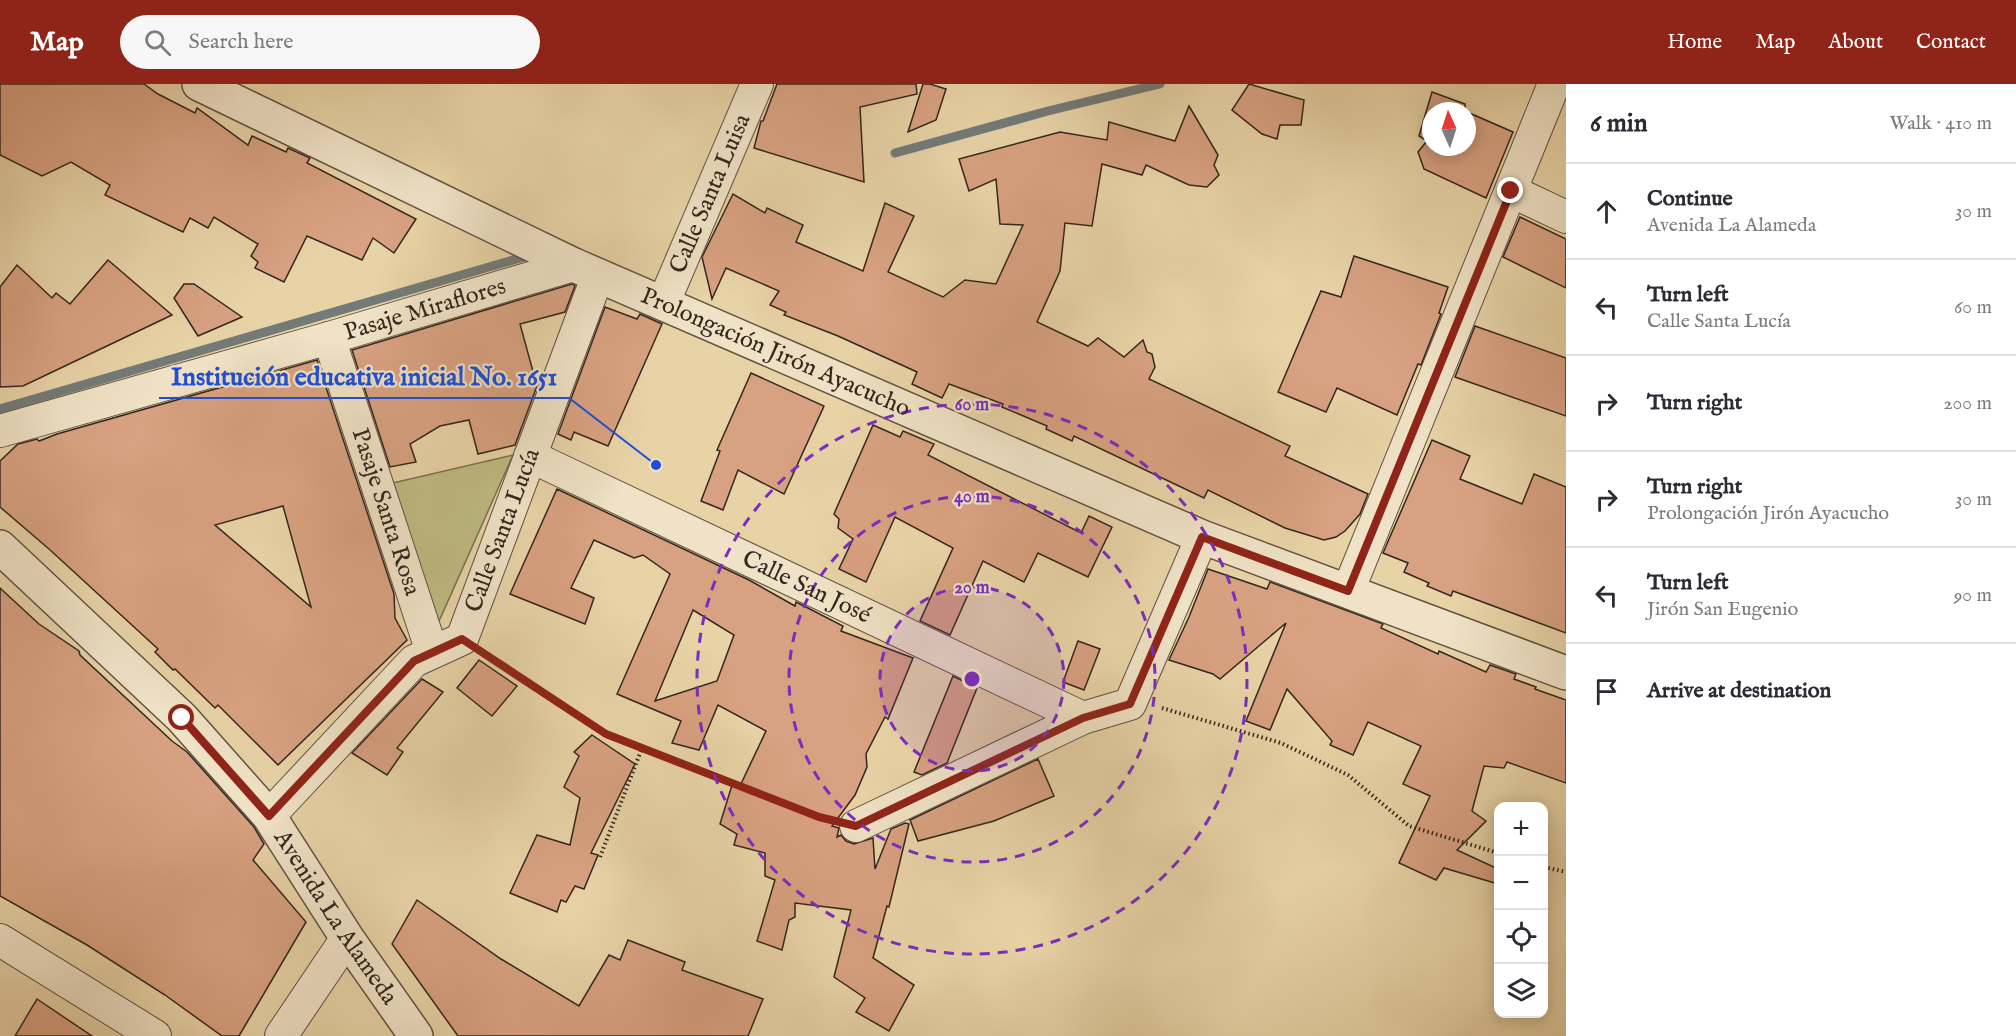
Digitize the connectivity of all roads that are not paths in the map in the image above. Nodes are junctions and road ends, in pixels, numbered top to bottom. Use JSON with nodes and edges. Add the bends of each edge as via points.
{"nodes":[{"id":1,"x":199,"y":84,"type":"edge"},
{"id":2,"x":757,"y":84,"type":"edge"},
{"id":3,"x":1554,"y":84,"type":"edge"},
{"id":4,"x":1511,"y":191,"type":"junction"},
{"id":5,"x":1566,"y":217,"type":"edge"},
{"id":6,"x":586,"y":270,"type":"junction"},
{"id":7,"x":663,"y":304,"type":"junction"},
{"id":8,"x":329,"y":338,"type":"junction"},
{"id":9,"x":0,"y":431,"type":"edge"},
{"id":10,"x":530,"y":456,"type":"junction"},
{"id":11,"x":1202,"y":537,"type":"junction"},
{"id":12,"x":0,"y":547,"type":"edge"},
{"id":13,"x":1348,"y":591,"type":"junction"},
{"id":14,"x":432,"y":652,"type":"junction"},
{"id":15,"x":1566,"y":673,"type":"edge"},
{"id":16,"x":1083,"y":718,"type":"junction"},
{"id":17,"x":269,"y":816,"type":"junction"},
{"id":18,"x":856,"y":826,"type":"road end"},
{"id":19,"x":347,"y":938,"type":"junction"},
{"id":20,"x":1,"y":942,"type":"edge"},
{"id":21,"x":155,"y":1036,"type":"edge"},
{"id":22,"x":281,"y":1036,"type":"edge"},
{"id":23,"x":416,"y":1036,"type":"edge"}],
"edges":[{"from":1,"to":6,"type":"street","name":"Prolongación Jirón Ayacucho"},
{"from":2,"to":7,"type":"street","name":"Calle Santa Luisa"},
{"from":3,"to":4,"type":"street"},
{"from":4,"to":5,"type":"street"},
{"from":4,"to":13,"type":"street"},
{"from":6,"to":7,"type":"street","name":"Prolongación Jirón Ayacucho"},
{"from":6,"to":8,"type":"street","name":"Pasaje Miraflores"},
{"from":6,"to":10,"type":"street","name":"Calle Santa Lucía"},
{"from":7,"to":11,"type":"street","name":"Prolongación Jirón Ayacucho"},
{"from":8,"to":9,"type":"street","name":"Pasaje Miraflores"},
{"from":8,"to":14,"type":"street","name":"Pasaje Santa Rosa"},
{"from":10,"to":14,"type":"street","name":"Calle Santa Lucía","via":[[462,639]]},
{"from":10,"to":16,"type":"street","name":"Calle San José"},
{"from":11,"to":13,"type":"street","name":"Prolongación Jirón Ayacucho"},
{"from":11,"to":16,"type":"street","via":[[1130,704]]},
{"from":12,"to":17,"type":"street","name":"Avenida La Alameda","via":[[182,718]]},
{"from":13,"to":15,"type":"street","name":"Prolongación Jirón Ayacucho"},
{"from":14,"to":17,"type":"street","name":"Calle Santa Lucía","via":[[414,661]]},
{"from":16,"to":18,"type":"street"},
{"from":17,"to":19,"type":"street","name":"Avenida La Alameda"},
{"from":19,"to":22,"type":"street"},
{"from":19,"to":23,"type":"street","name":"Avenida La Alameda"},
{"from":20,"to":21,"type":"street"}]}
